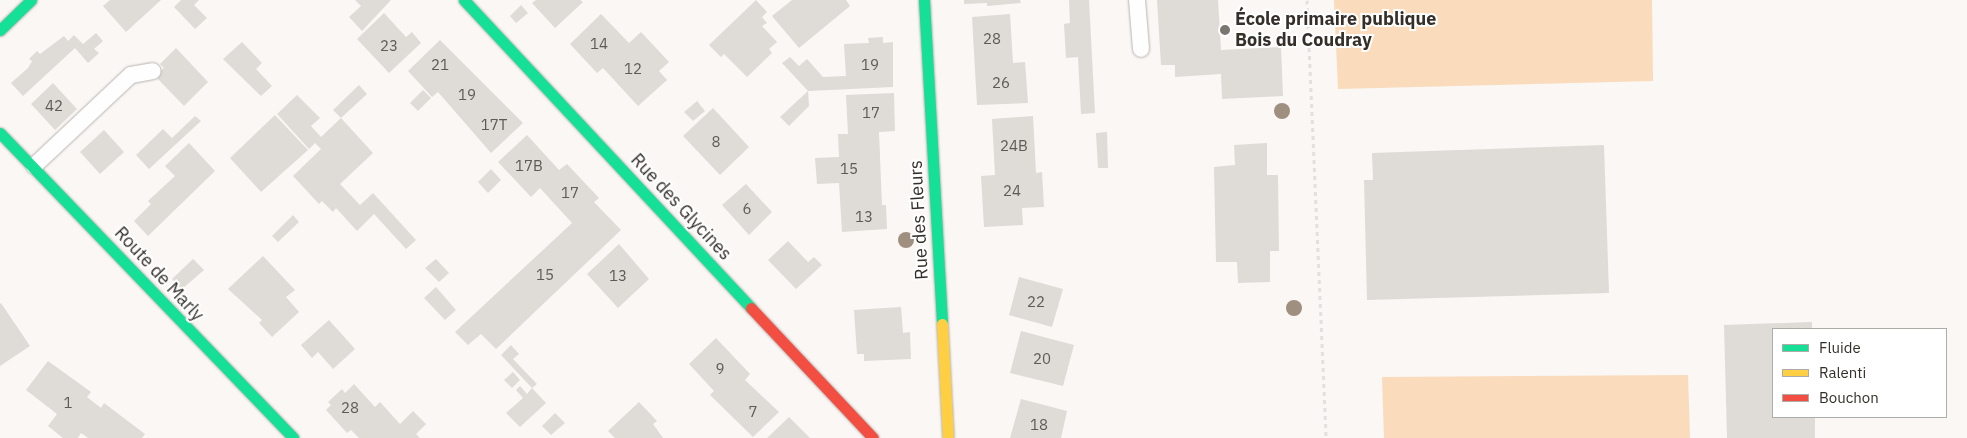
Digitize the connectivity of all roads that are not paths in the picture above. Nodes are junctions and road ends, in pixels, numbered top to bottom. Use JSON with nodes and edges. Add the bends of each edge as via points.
{"nodes":[{"id":1,"x":31,"y":0,"type":"edge"},
{"id":2,"x":464,"y":0,"type":"edge"},
{"id":3,"x":924,"y":0,"type":"edge"},
{"id":4,"x":1137,"y":0,"type":"edge"},
{"id":5,"x":0,"y":30,"type":"edge"},
{"id":6,"x":1140,"y":49,"type":"dead end"},
{"id":7,"x":154,"y":71,"type":"dead end"},
{"id":8,"x":0,"y":133,"type":"edge"},
{"id":9,"x":34,"y":166,"type":"junction"},
{"id":10,"x":293,"y":438,"type":"edge"},
{"id":11,"x":873,"y":438,"type":"edge"},
{"id":12,"x":948,"y":438,"type":"edge"}],
"edges":[{"from":1,"to":5,"type":"street"},
{"from":2,"to":11,"type":"street","name":"Rue des Glycines"},
{"from":3,"to":12,"type":"street","name":"Rue des Fleurs"},
{"from":4,"to":6,"type":"lane"},
{"from":7,"to":9,"type":"lane","via":[[131,75]]},
{"from":8,"to":9,"type":"street","name":"Route de Marly"},
{"from":9,"to":10,"type":"street","name":"Route de Marly"}]}
